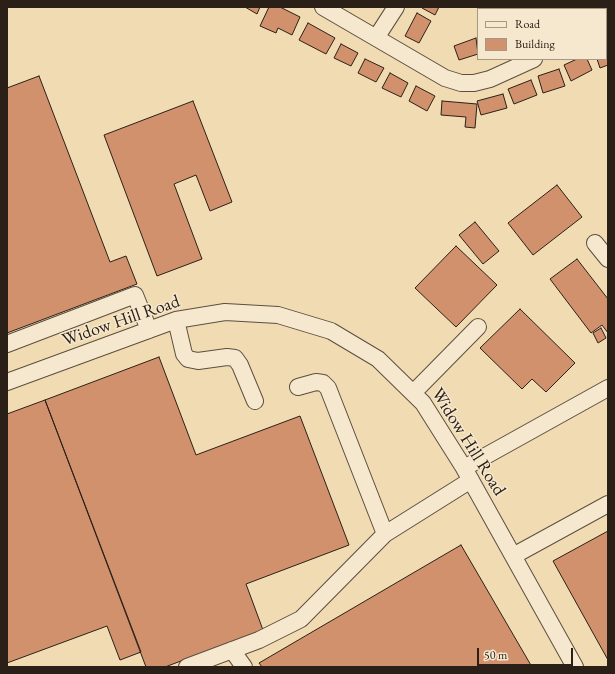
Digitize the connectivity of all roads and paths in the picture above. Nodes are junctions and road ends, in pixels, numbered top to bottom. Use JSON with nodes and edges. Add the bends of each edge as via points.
{"nodes":[{"id":1,"x":323,"y":7,"type":"edge"},
{"id":2,"x":396,"y":7,"type":"edge"},
{"id":3,"x":376,"y":38,"type":"junction"},
{"id":4,"x":532,"y":60,"type":"edge"},
{"id":5,"x":595,"y":243,"type":"dead end"},
{"id":6,"x":608,"y":259,"type":"edge"},
{"id":7,"x":176,"y":320,"type":"junction"},
{"id":8,"x":478,"y":327,"type":"dead end"},
{"id":9,"x":148,"y":330,"type":"junction"},
{"id":10,"x":7,"y":344,"type":"edge"},
{"id":11,"x":7,"y":382,"type":"edge"},
{"id":12,"x":298,"y":387,"type":"dead end"},
{"id":13,"x":608,"y":388,"type":"edge"},
{"id":14,"x":413,"y":393,"type":"junction"},
{"id":15,"x":255,"y":401,"type":"dead end"},
{"id":16,"x":467,"y":474,"type":"junction"},
{"id":17,"x":608,"y":504,"type":"edge"},
{"id":18,"x":385,"y":534,"type":"junction"},
{"id":19,"x":513,"y":556,"type":"junction"},
{"id":20,"x":232,"y":650,"type":"junction"},
{"id":21,"x":187,"y":667,"type":"edge"},
{"id":22,"x":244,"y":667,"type":"edge"},
{"id":23,"x":574,"y":667,"type":"edge"}],
"edges":[{"from":1,"to":3,"type":"street"},
{"from":2,"to":3,"type":"street"},
{"from":3,"to":4,"type":"street","via":[[444,78],[460,83],[490,79]]},
{"from":5,"to":6,"type":"street"},
{"from":7,"to":9,"type":"street","name":"Widow Hill Road"},
{"from":7,"to":14,"type":"street","name":"Widow Hill Road","via":[[224,312],[278,316],[325,330],[378,359]]},
{"from":7,"to":15,"type":"street","via":[[184,354],[188,359],[198,361],[235,358]]},
{"from":8,"to":14,"type":"street"},
{"from":9,"to":10,"type":"street","via":[[135,295]]},
{"from":9,"to":11,"type":"street","name":"Widow Hill Road"},
{"from":12,"to":18,"type":"street","via":[[316,382],[323,383],[328,388]]},
{"from":13,"to":16,"type":"street"},
{"from":14,"to":16,"type":"street","name":"Widow Hill Road","via":[[423,403]]},
{"from":16,"to":18,"type":"street"},
{"from":16,"to":19,"type":"street","name":"Widow Hill Road"},
{"from":17,"to":19,"type":"street"},
{"from":18,"to":20,"type":"street","via":[[301,619]]},
{"from":19,"to":23,"type":"street","name":"Widow Hill Road"},
{"from":20,"to":21,"type":"street"},
{"from":20,"to":22,"type":"street"}]}
